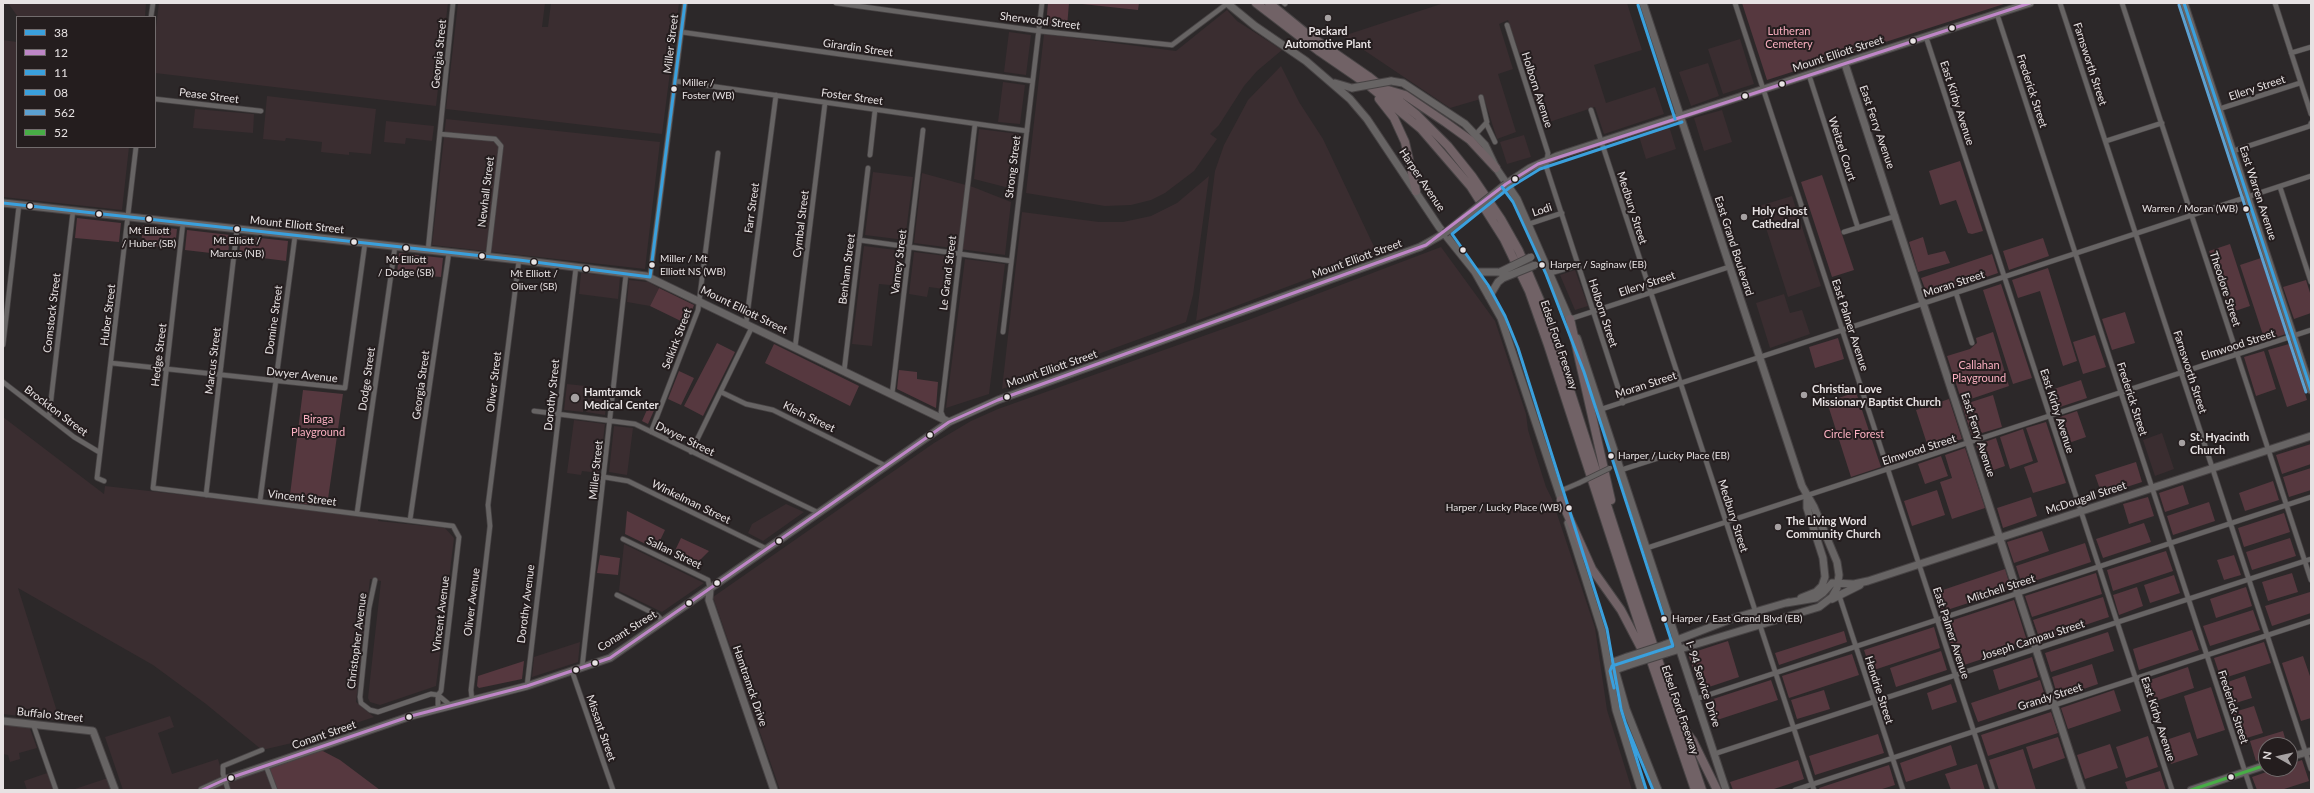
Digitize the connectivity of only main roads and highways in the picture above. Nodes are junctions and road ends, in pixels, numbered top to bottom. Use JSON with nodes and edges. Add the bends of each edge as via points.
{"nodes":[{"id":1,"x":1228,"y":3,"type":"edge"},
{"id":2,"x":1256,"y":3,"type":"edge"},
{"id":3,"x":1269,"y":3,"type":"edge"},
{"id":4,"x":1643,"y":3,"type":"edge"},
{"id":5,"x":2030,"y":3,"type":"edge"},
{"id":6,"x":2184,"y":3,"type":"edge"},
{"id":7,"x":1845,"y":64,"type":"junction"},
{"id":8,"x":1328,"y":79,"type":"junction"},
{"id":9,"x":1368,"y":86,"type":"junction"},
{"id":10,"x":1352,"y":88,"type":"junction"},
{"id":11,"x":1384,"y":88,"type":"junction"},
{"id":12,"x":1348,"y":98,"type":"junction"},
{"id":13,"x":1680,"y":117,"type":"junction"},
{"id":14,"x":1496,"y":168,"type":"junction"},
{"id":15,"x":1506,"y":184,"type":"junction"},
{"id":16,"x":1416,"y":191,"type":"junction"},
{"id":17,"x":3,"y":203,"type":"edge"},
{"id":18,"x":1445,"y":233,"type":"junction"},
{"id":19,"x":1539,"y":247,"type":"junction"},
{"id":20,"x":1475,"y":272,"type":"junction"},
{"id":21,"x":1551,"y":273,"type":"junction"},
{"id":22,"x":1502,"y":275,"type":"junction"},
{"id":23,"x":1489,"y":297,"type":"junction"},
{"id":24,"x":1570,"y":319,"type":"junction"},
{"id":25,"x":2311,"y":390,"type":"edge"},
{"id":26,"x":949,"y":422,"type":"junction"},
{"id":27,"x":2311,"y":436,"type":"edge"},
{"id":28,"x":1807,"y":496,"type":"junction"},
{"id":29,"x":1561,"y":500,"type":"junction"},
{"id":30,"x":1999,"y":538,"type":"junction"},
{"id":31,"x":1836,"y":560,"type":"junction"},
{"id":32,"x":1625,"y":561,"type":"junction"},
{"id":33,"x":1824,"y":562,"type":"junction"},
{"id":34,"x":1868,"y":581,"type":"junction"},
{"id":35,"x":1838,"y":582,"type":"junction"},
{"id":36,"x":710,"y":589,"type":"junction"},
{"id":37,"x":1828,"y":601,"type":"junction"},
{"id":38,"x":1786,"y":603,"type":"junction"},
{"id":39,"x":1677,"y":641,"type":"junction"},
{"id":40,"x":1680,"y":649,"type":"junction"},
{"id":41,"x":1608,"y":664,"type":"junction"},
{"id":42,"x":1654,"y":670,"type":"junction"},
{"id":43,"x":1612,"y":671,"type":"junction"},
{"id":44,"x":3,"y":720,"type":"edge"},
{"id":45,"x":1679,"y":721,"type":"junction"},
{"id":46,"x":2308,"y":752,"type":"edge"},
{"id":47,"x":2298,"y":755,"type":"edge"},
{"id":48,"x":2258,"y":768,"type":"edge"},
{"id":49,"x":115,"y":790,"type":"edge"},
{"id":50,"x":202,"y":790,"type":"edge"},
{"id":51,"x":773,"y":790,"type":"edge"},
{"id":52,"x":1641,"y":790,"type":"edge"},
{"id":53,"x":1658,"y":790,"type":"edge"},
{"id":54,"x":1695,"y":790,"type":"edge"},
{"id":55,"x":1702,"y":790,"type":"edge"},
{"id":56,"x":1717,"y":790,"type":"edge"},
{"id":57,"x":1726,"y":790,"type":"edge"},
{"id":58,"x":2082,"y":790,"type":"edge"},
{"id":59,"x":2191,"y":790,"type":"edge"}],
"edges":[{"from":1,"to":8,"type":"main road","name":"Harper Avenue"},
{"from":2,"to":9,"type":"highway","name":"Edsel Ford Freeway"},
{"from":3,"to":11,"type":"highway","name":"Edsel Ford Freeway","via":[[1306,33]]},
{"from":4,"to":13,"type":"main road","name":"East Grand Boulevard"},
{"from":5,"to":7,"type":"main road","name":"Mount Elliott Street"},
{"from":6,"to":25,"type":"main road","name":"East Warren Avenue"},
{"from":7,"to":13,"type":"main road","name":"Mount Elliott Street"},
{"from":7,"to":30,"type":"main road","name":"East Ferry Avenue"},
{"from":8,"to":10,"type":"main road","name":"Harper Avenue"},
{"from":8,"to":12,"type":"main road","name":"Harper Avenue"},
{"from":9,"to":16,"type":"highway","via":[[1394,118],[1405,142]]},
{"from":9,"to":42,"type":"highway","name":"Edsel Ford Freeway","via":[[1421,129],[1460,174],[1492,218],[1511,251],[1529,291],[1548,345]]},
{"from":10,"to":12,"type":"main road","via":[[1347,92]]},
{"from":10,"to":14,"type":"main road","name":"Harper Avenue","bridge":true,"via":[[1391,81],[1402,83],[1476,134],[1485,145]]},
{"from":11,"to":14,"type":"highway","via":[[1405,95],[1445,122],[1470,140]]},
{"from":11,"to":32,"type":"highway","name":"Edsel Ford Freeway","via":[[1417,115],[1448,146],[1476,182],[1519,251],[1545,312]]},
{"from":12,"to":16,"type":"main road","name":"Harper Avenue","via":[[1367,119]]},
{"from":13,"to":15,"type":"main road","name":"Mount Elliott Street","via":[[1547,160]]},
{"from":13,"to":28,"type":"main road","name":"East Grand Boulevard"},
{"from":14,"to":15,"type":"main road","name":"Harper Avenue"},
{"from":15,"to":18,"type":"main road","name":"Mount Elliott Street","bridge":true},
{"from":15,"to":19,"type":"main road","name":"Harper Avenue","via":[[1517,199]]},
{"from":16,"to":18,"type":"main road","name":"Harper Avenue"},
{"from":17,"to":26,"type":"main road","name":"Mount Elliott Street","via":[[519,260],[650,277]]},
{"from":18,"to":20,"type":"main road","name":"Harper Avenue"},
{"from":18,"to":26,"type":"main road","name":"Mount Elliott Street","via":[[1420,247],[998,400]]},
{"from":19,"to":21,"type":"main road"},
{"from":19,"to":22,"type":"main road","bridge":true,"via":[[1537,254]]},
{"from":20,"to":22,"type":"main road"},
{"from":20,"to":23,"type":"main road","name":"Harper Avenue"},
{"from":21,"to":22,"type":"main road","bridge":true,"via":[[1543,266],[1535,264]]},
{"from":21,"to":24,"type":"main road"},
{"from":22,"to":23,"type":"main road"},
{"from":23,"to":29,"type":"main road","name":"Harper Avenue","via":[[1501,318],[1513,350]]},
{"from":24,"to":32,"type":"highway"},
{"from":24,"to":39,"type":"main road","name":"I- 94 Service Drive"},
{"from":26,"to":36,"type":"main road","name":"Conant Street"},
{"from":27,"to":30,"type":"main road","name":"McDougall Street"},
{"from":28,"to":31,"type":"main road","name":"East Grand Boulevard"},
{"from":28,"to":33,"type":"main road","name":"East Grand Boulevard","via":[[1807,508]]},
{"from":29,"to":41,"type":"main road","name":"Harper Avenue","via":[[1602,630]]},
{"from":29,"to":42,"type":"highway","via":[[1592,569],[1621,610]]},
{"from":30,"to":34,"type":"main road","name":"McDougall Street"},
{"from":30,"to":58,"type":"main road","name":"East Ferry Avenue"},
{"from":31,"to":33,"type":"main road","via":[[1831,565]]},
{"from":31,"to":35,"type":"main road","name":"East Grand Boulevard"},
{"from":32,"to":45,"type":"highway","name":"Edsel Ford Freeway"},
{"from":33,"to":38,"type":"main road","name":"East Grand Boulevard","via":[[1825,577],[1820,588]]},
{"from":34,"to":35,"type":"main road","name":"McDougall Street","via":[[1854,584]]},
{"from":34,"to":37,"type":"main road","name":"McDougall Street"},
{"from":35,"to":37,"type":"main road","via":[[1835,593]]},
{"from":35,"to":38,"type":"main road","via":[[1832,583],[1816,598]]},
{"from":36,"to":50,"type":"main road","name":"Conant Street","via":[[610,658],[527,686],[438,708],[224,780]]},
{"from":36,"to":51,"type":"main road","name":"Hamtramck Drive","via":[[709,600]]},
{"from":37,"to":40,"type":"main road","via":[[1819,607]]},
{"from":38,"to":39,"type":"main road","name":"East Grand Boulevard","via":[[1755,611]]},
{"from":39,"to":40,"type":"main road","name":"I- 94 Service Drive"},
{"from":39,"to":41,"type":"main road","name":"East Grand Boulevard","bridge":true},
{"from":40,"to":43,"type":"main road","bridge":true},
{"from":40,"to":57,"type":"main road","name":"I- 94 Service Drive"},
{"from":41,"to":43,"type":"main road"},
{"from":42,"to":54,"type":"highway","name":"Edsel Ford Freeway"},
{"from":43,"to":52,"type":"main road","via":[[1616,710]]},
{"from":43,"to":53,"type":"main road"},
{"from":44,"to":49,"type":"main road","name":"Buffalo Street","via":[[93,731]]},
{"from":45,"to":55,"type":"highway","name":"Edsel Ford Freeway"},
{"from":45,"to":56,"type":"highway","via":[[1693,741]]},
{"from":46,"to":47,"type":"main road"},
{"from":48,"to":59,"type":"main road"}]}
